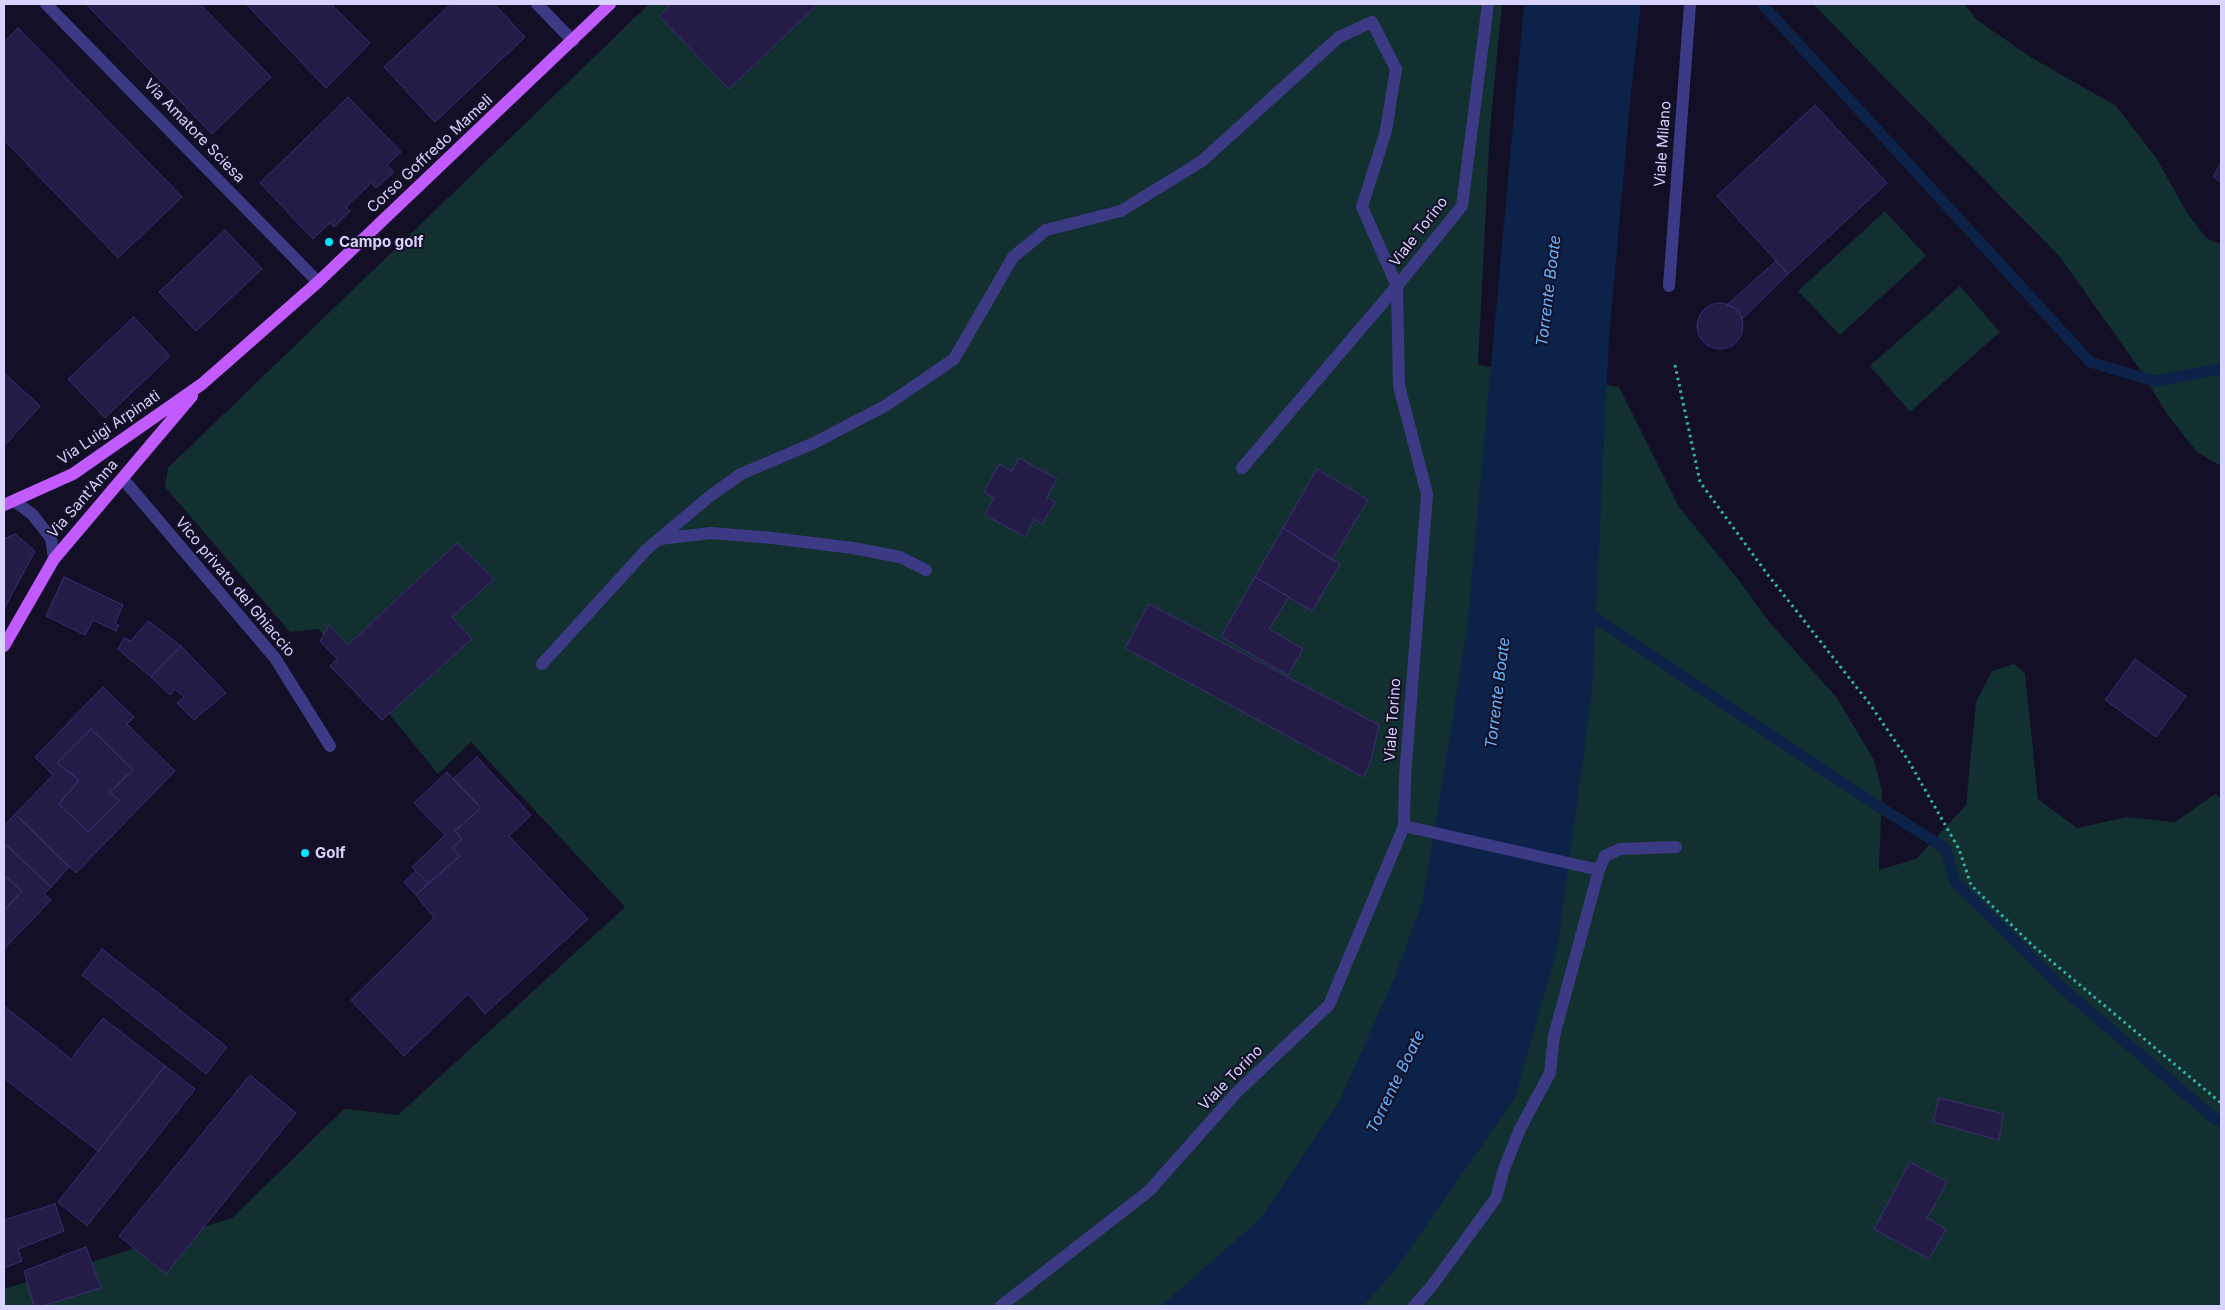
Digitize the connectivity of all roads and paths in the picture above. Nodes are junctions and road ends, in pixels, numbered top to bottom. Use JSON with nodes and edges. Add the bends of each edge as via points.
{"nodes":[{"id":1,"x":46,"y":4,"type":"edge"},
{"id":2,"x":537,"y":4,"type":"edge"},
{"id":3,"x":610,"y":4,"type":"edge"},
{"id":4,"x":1488,"y":4,"type":"edge"},
{"id":5,"x":1690,"y":4,"type":"edge"},
{"id":6,"x":573,"y":40,"type":"junction"},
{"id":7,"x":318,"y":282,"type":"junction"},
{"id":8,"x":1397,"y":286,"type":"junction"},
{"id":9,"x":1669,"y":286,"type":"dead end"},
{"id":10,"x":1675,"y":365,"type":"dead end"},
{"id":11,"x":202,"y":384,"type":"junction"},
{"id":12,"x":1242,"y":468,"type":"dead end"},
{"id":13,"x":123,"y":479,"type":"junction"},
{"id":14,"x":9,"y":503,"type":"edge"},
{"id":15,"x":660,"y":539,"type":"junction"},
{"id":16,"x":54,"y":558,"type":"junction"},
{"id":17,"x":926,"y":570,"type":"dead end"},
{"id":18,"x":4,"y":646,"type":"edge"},
{"id":19,"x":542,"y":664,"type":"dead end"},
{"id":20,"x":330,"y":746,"type":"dead end"},
{"id":21,"x":1404,"y":826,"type":"junction"},
{"id":22,"x":1676,"y":847,"type":"dead end"},
{"id":23,"x":1598,"y":870,"type":"junction"},
{"id":24,"x":2221,"y":1103,"type":"edge"},
{"id":25,"x":1001,"y":1306,"type":"edge"},
{"id":26,"x":1414,"y":1306,"type":"edge"}],
"edges":[{"from":1,"to":7,"type":"street","name":"Via Amatore Sciesa"},
{"from":2,"to":6,"type":"street"},
{"from":3,"to":6,"type":"main road","name":"Corso Goffredo Mameli"},
{"from":4,"to":8,"type":"street","name":"Viale Torino","via":[[1462,206]]},
{"from":5,"to":9,"type":"street","name":"Viale Milano"},
{"from":6,"to":7,"type":"main road","name":"Corso Goffredo Mameli"},
{"from":7,"to":11,"type":"main road","name":"Corso Goffredo Mameli"},
{"from":8,"to":12,"type":"street"},
{"from":8,"to":15,"type":"street","via":[[1362,207],[1386,131],[1396,68],[1372,22],[1340,37],[1202,161],[1121,211],[1046,230],[1013,257],[954,359],[885,406],[814,443],[741,474]]},
{"from":8,"to":21,"type":"street","name":"Viale Torino","via":[[1399,386],[1427,494]]},
{"from":10,"to":24,"type":"path","via":[[1700,482],[1869,703],[1908,760],[1959,849],[1971,885],[2032,945]]},
{"from":11,"to":13,"type":"main road","name":"Via Sant'Anna"},
{"from":11,"to":14,"type":"main road","name":"Via Luigi Arpinati","via":[[73,474]]},
{"from":13,"to":16,"type":"main road","name":"Via Sant'Anna"},
{"from":13,"to":20,"type":"street","name":"Vico privato del Ghiaccio","via":[[275,658]]},
{"from":14,"to":16,"type":"street","via":[[32,514],[51,538]]},
{"from":15,"to":17,"type":"street","via":[[711,533],[781,539],[900,557]]},
{"from":15,"to":19,"type":"street"},
{"from":16,"to":18,"type":"main road","name":"Via Sant'Anna"},
{"from":21,"to":23,"type":"street"},
{"from":21,"to":25,"type":"street","name":"Viale Torino","via":[[1328,1005],[1237,1092],[1149,1191]]},
{"from":22,"to":23,"type":"street","via":[[1620,849],[1606,856]]},
{"from":23,"to":26,"type":"street","via":[[1554,1036],[1550,1073],[1520,1129],[1496,1198]]}]}
